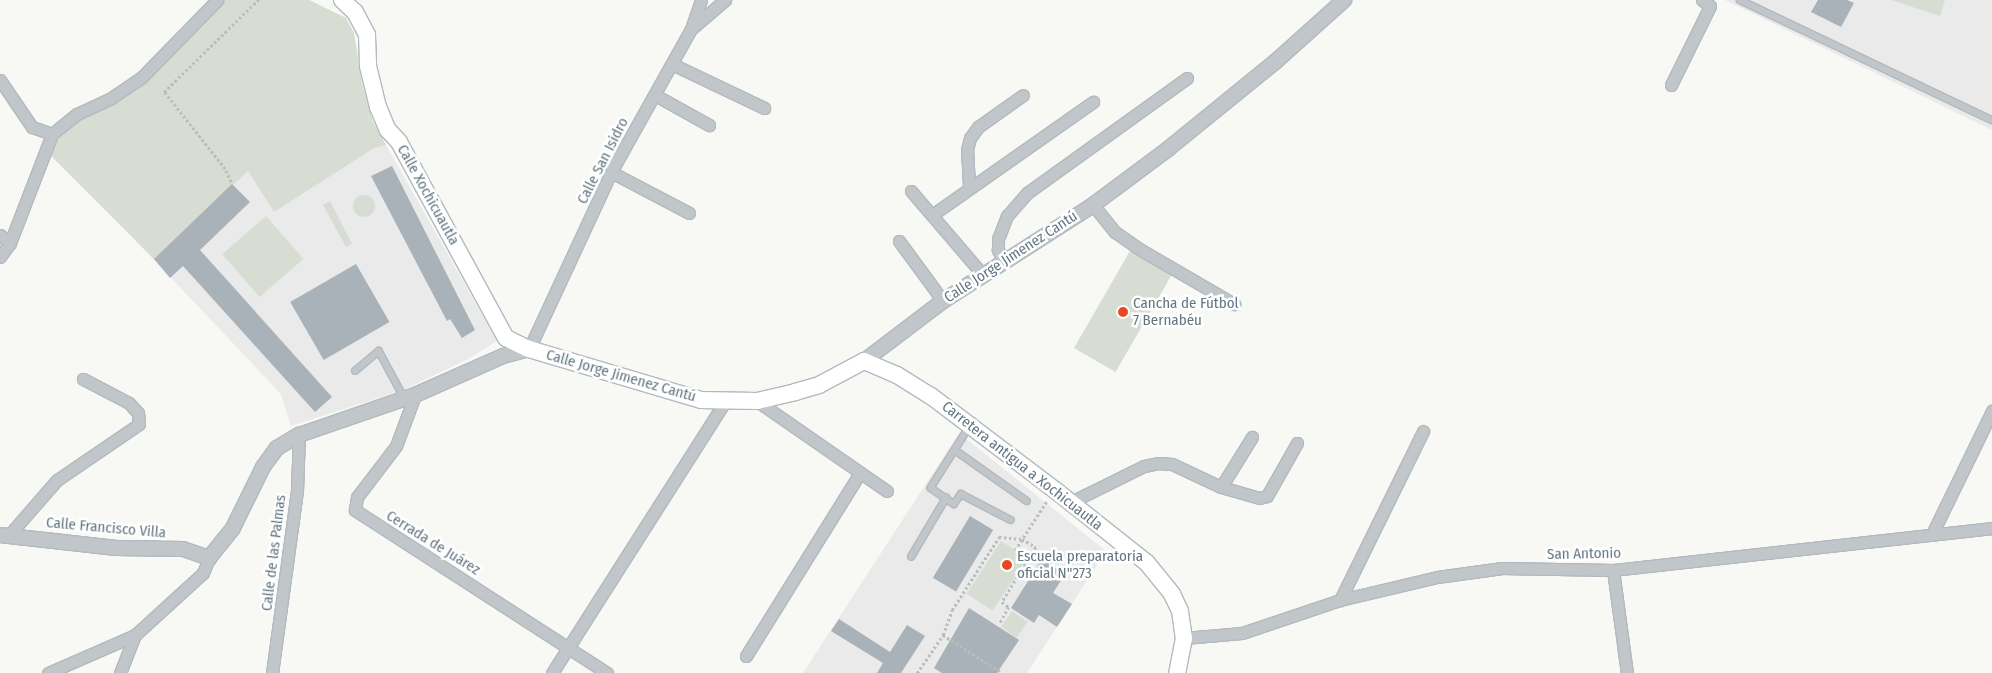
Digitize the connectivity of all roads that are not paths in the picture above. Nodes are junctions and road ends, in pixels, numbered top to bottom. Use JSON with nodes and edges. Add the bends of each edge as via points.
{"nodes":[{"id":1,"x":217,"y":0,"type":"edge"},
{"id":2,"x":342,"y":0,"type":"edge"},
{"id":3,"x":701,"y":0,"type":"edge"},
{"id":4,"x":725,"y":0,"type":"edge"},
{"id":5,"x":1344,"y":0,"type":"edge"},
{"id":6,"x":1702,"y":0,"type":"edge"},
{"id":7,"x":1740,"y":0,"type":"edge"},
{"id":8,"x":691,"y":29,"type":"junction"},
{"id":9,"x":674,"y":65,"type":"junction"},
{"id":10,"x":1187,"y":78,"type":"dead end"},
{"id":11,"x":0,"y":80,"type":"edge"},
{"id":12,"x":1671,"y":85,"type":"dead end"},
{"id":13,"x":655,"y":95,"type":"junction"},
{"id":14,"x":1023,"y":96,"type":"dead end"},
{"id":15,"x":1093,"y":102,"type":"dead end"},
{"id":16,"x":764,"y":108,"type":"dead end"},
{"id":17,"x":1992,"y":120,"type":"edge"},
{"id":18,"x":709,"y":126,"type":"dead end"},
{"id":19,"x":52,"y":134,"type":"junction"},
{"id":20,"x":611,"y":172,"type":"junction"},
{"id":21,"x":969,"y":186,"type":"junction"},
{"id":22,"x":911,"y":191,"type":"dead end"},
{"id":23,"x":1093,"y":205,"type":"junction"},
{"id":24,"x":689,"y":212,"type":"dead end"},
{"id":25,"x":932,"y":215,"type":"junction"},
{"id":26,"x":0,"y":235,"type":"edge"},
{"id":27,"x":899,"y":241,"type":"dead end"},
{"id":28,"x":10,"y":243,"type":"junction"},
{"id":29,"x":0,"y":257,"type":"edge"},
{"id":30,"x":1004,"y":261,"type":"junction"},
{"id":31,"x":983,"y":275,"type":"junction"},
{"id":32,"x":943,"y":301,"type":"junction"},
{"id":33,"x":1234,"y":304,"type":"dead end"},
{"id":34,"x":529,"y":349,"type":"junction"},
{"id":35,"x":864,"y":361,"type":"junction"},
{"id":36,"x":355,"y":371,"type":"dead end"},
{"id":37,"x":83,"y":379,"type":"dead end"},
{"id":38,"x":410,"y":397,"type":"junction"},
{"id":39,"x":725,"y":401,"type":"junction"},
{"id":40,"x":757,"y":401,"type":"junction"},
{"id":41,"x":1992,"y":411,"type":"edge"},
{"id":42,"x":970,"y":426,"type":"junction"},
{"id":43,"x":1423,"y":431,"type":"dead end"},
{"id":44,"x":299,"y":435,"type":"junction"},
{"id":45,"x":1252,"y":437,"type":"dead end"},
{"id":46,"x":1297,"y":443,"type":"dead end"},
{"id":47,"x":955,"y":450,"type":"junction"},
{"id":48,"x":860,"y":472,"type":"junction"},
{"id":49,"x":1221,"y":487,"type":"junction"},
{"id":50,"x":886,"y":492,"type":"dead end"},
{"id":51,"x":946,"y":498,"type":"junction"},
{"id":52,"x":1027,"y":501,"type":"dead end"},
{"id":53,"x":1071,"y":502,"type":"junction"},
{"id":54,"x":1011,"y":520,"type":"dead end"},
{"id":55,"x":1992,"y":528,"type":"edge"},
{"id":56,"x":1933,"y":532,"type":"junction"},
{"id":57,"x":4,"y":535,"type":"edge"},
{"id":58,"x":911,"y":557,"type":"dead end"},
{"id":59,"x":209,"y":558,"type":"junction"},
{"id":60,"x":1613,"y":570,"type":"junction"},
{"id":61,"x":1340,"y":600,"type":"junction"},
{"id":62,"x":135,"y":635,"type":"junction"},
{"id":63,"x":1184,"y":638,"type":"junction"},
{"id":64,"x":567,"y":648,"type":"junction"},
{"id":65,"x":746,"y":656,"type":"dead end"},
{"id":66,"x":48,"y":673,"type":"edge"},
{"id":67,"x":120,"y":673,"type":"edge"},
{"id":68,"x":272,"y":673,"type":"edge"},
{"id":69,"x":552,"y":673,"type":"edge"},
{"id":70,"x":607,"y":673,"type":"edge"},
{"id":71,"x":1177,"y":673,"type":"edge"},
{"id":72,"x":1628,"y":673,"type":"edge"}],
"edges":[{"from":1,"to":19,"type":"street","via":[[142,78],[77,114]]},
{"from":2,"to":34,"type":"main road","name":"Calle Xochicuautla","via":[[355,12],[367,35],[368,66],[378,107],[388,130],[399,142],[506,338]]},
{"from":3,"to":8,"type":"street"},
{"from":4,"to":8,"type":"street","name":"Calle San Isidro"},
{"from":5,"to":23,"type":"street","name":"Calle Jorge Jimenez Cantú","via":[[1275,62]]},
{"from":6,"to":12,"type":"street","via":[[1710,6]]},
{"from":7,"to":17,"type":"lane"},
{"from":8,"to":9,"type":"street","name":"Calle San Isidro"},
{"from":9,"to":13,"type":"street","name":"Calle San Isidro"},
{"from":9,"to":16,"type":"street"},
{"from":10,"to":30,"type":"street","via":[[1027,193],[1007,216],[998,239],[998,250]]},
{"from":11,"to":19,"type":"street","via":[[32,127]]},
{"from":13,"to":18,"type":"street"},
{"from":13,"to":20,"type":"street","name":"Calle San Isidro"},
{"from":14,"to":21,"type":"street","via":[[978,127],[970,138]]},
{"from":15,"to":21,"type":"street"},
{"from":19,"to":28,"type":"street"},
{"from":20,"to":24,"type":"street"},
{"from":20,"to":34,"type":"street","name":"Calle San Isidro"},
{"from":21,"to":25,"type":"street"},
{"from":22,"to":25,"type":"street"},
{"from":23,"to":30,"type":"street","name":"Calle Jorge Jimenez Cantú"},
{"from":23,"to":33,"type":"street","via":[[1116,232],[1141,250]]},
{"from":25,"to":31,"type":"street"},
{"from":26,"to":28,"type":"street"},
{"from":27,"to":32,"type":"street"},
{"from":28,"to":29,"type":"street"},
{"from":30,"to":31,"type":"street","name":"Calle Jorge Jimenez Cantú"},
{"from":31,"to":32,"type":"street","name":"Calle Jorge Jimenez Cantú"},
{"from":32,"to":35,"type":"street","name":"Calle Jorge Jimenez Cantú"},
{"from":34,"to":38,"type":"street","name":"Calle Jorge Jimenez Cantú","via":[[503,356]]},
{"from":34,"to":39,"type":"main road","name":"Calle Jorge Jimenez Cantú","via":[[653,388],[700,400]]},
{"from":35,"to":40,"type":"main road","name":"Calle Jorge Jimenez Cantú","via":[[819,385]]},
{"from":35,"to":42,"type":"main road","name":"Carretera antigua a Xochicuautla","via":[[897,375]]},
{"from":36,"to":38,"type":"lane","via":[[379,351]]},
{"from":37,"to":57,"type":"street","via":[[130,403],[138,413],[139,424],[57,480]]},
{"from":38,"to":44,"type":"street","name":"Calle Jorge Jimenez Cantú"},
{"from":38,"to":64,"type":"street","name":"Cerrada de Juárez","via":[[396,446],[357,497],[355,510]]},
{"from":39,"to":40,"type":"main road","name":"Calle Jorge Jimenez Cantú"},
{"from":39,"to":64,"type":"street"},
{"from":40,"to":48,"type":"street"},
{"from":41,"to":56,"type":"street"},
{"from":42,"to":47,"type":"lane"},
{"from":42,"to":53,"type":"main road","name":"Carretera antigua a Xochicuautla"},
{"from":43,"to":61,"type":"street"},
{"from":44,"to":59,"type":"street","name":"Calle Jorge Jimenez Cantú","via":[[277,448],[263,467],[234,528]]},
{"from":44,"to":68,"type":"street","name":"Calle de las Palmas","via":[[296,491]]},
{"from":45,"to":49,"type":"street"},
{"from":46,"to":49,"type":"street","via":[[1267,496],[1259,498]]},
{"from":47,"to":51,"type":"lane","via":[[931,488]]},
{"from":47,"to":52,"type":"lane"},
{"from":48,"to":50,"type":"street"},
{"from":48,"to":65,"type":"street"},
{"from":49,"to":53,"type":"street","via":[[1172,464],[1158,463],[1144,466]]},
{"from":51,"to":54,"type":"lane","via":[[954,504],[961,494]]},
{"from":51,"to":58,"type":"lane"},
{"from":53,"to":63,"type":"main road","name":"Carretera antigua a Xochicuautla","via":[[1160,578],[1180,611]]},
{"from":55,"to":56,"type":"street","name":"San Antonio"},
{"from":56,"to":60,"type":"street","name":"San Antonio"},
{"from":57,"to":59,"type":"street","name":"Calle Francisco Villa","via":[[116,548],[183,549]]},
{"from":59,"to":62,"type":"street","name":"Calle Jorge Jimenez Cantú","via":[[203,573]]},
{"from":60,"to":61,"type":"street","name":"San Antonio","via":[[1502,568],[1437,577]]},
{"from":60,"to":72,"type":"street"},
{"from":61,"to":63,"type":"street","name":"San Antonio","via":[[1242,633]]},
{"from":62,"to":66,"type":"street"},
{"from":62,"to":67,"type":"street","name":"Calle Jorge Jimenez Cantú"},
{"from":63,"to":71,"type":"main road","name":"Carretera antigua a Xochicuautla"},
{"from":64,"to":69,"type":"street"},
{"from":64,"to":70,"type":"street","name":"Cerrada de Juárez"}]}
